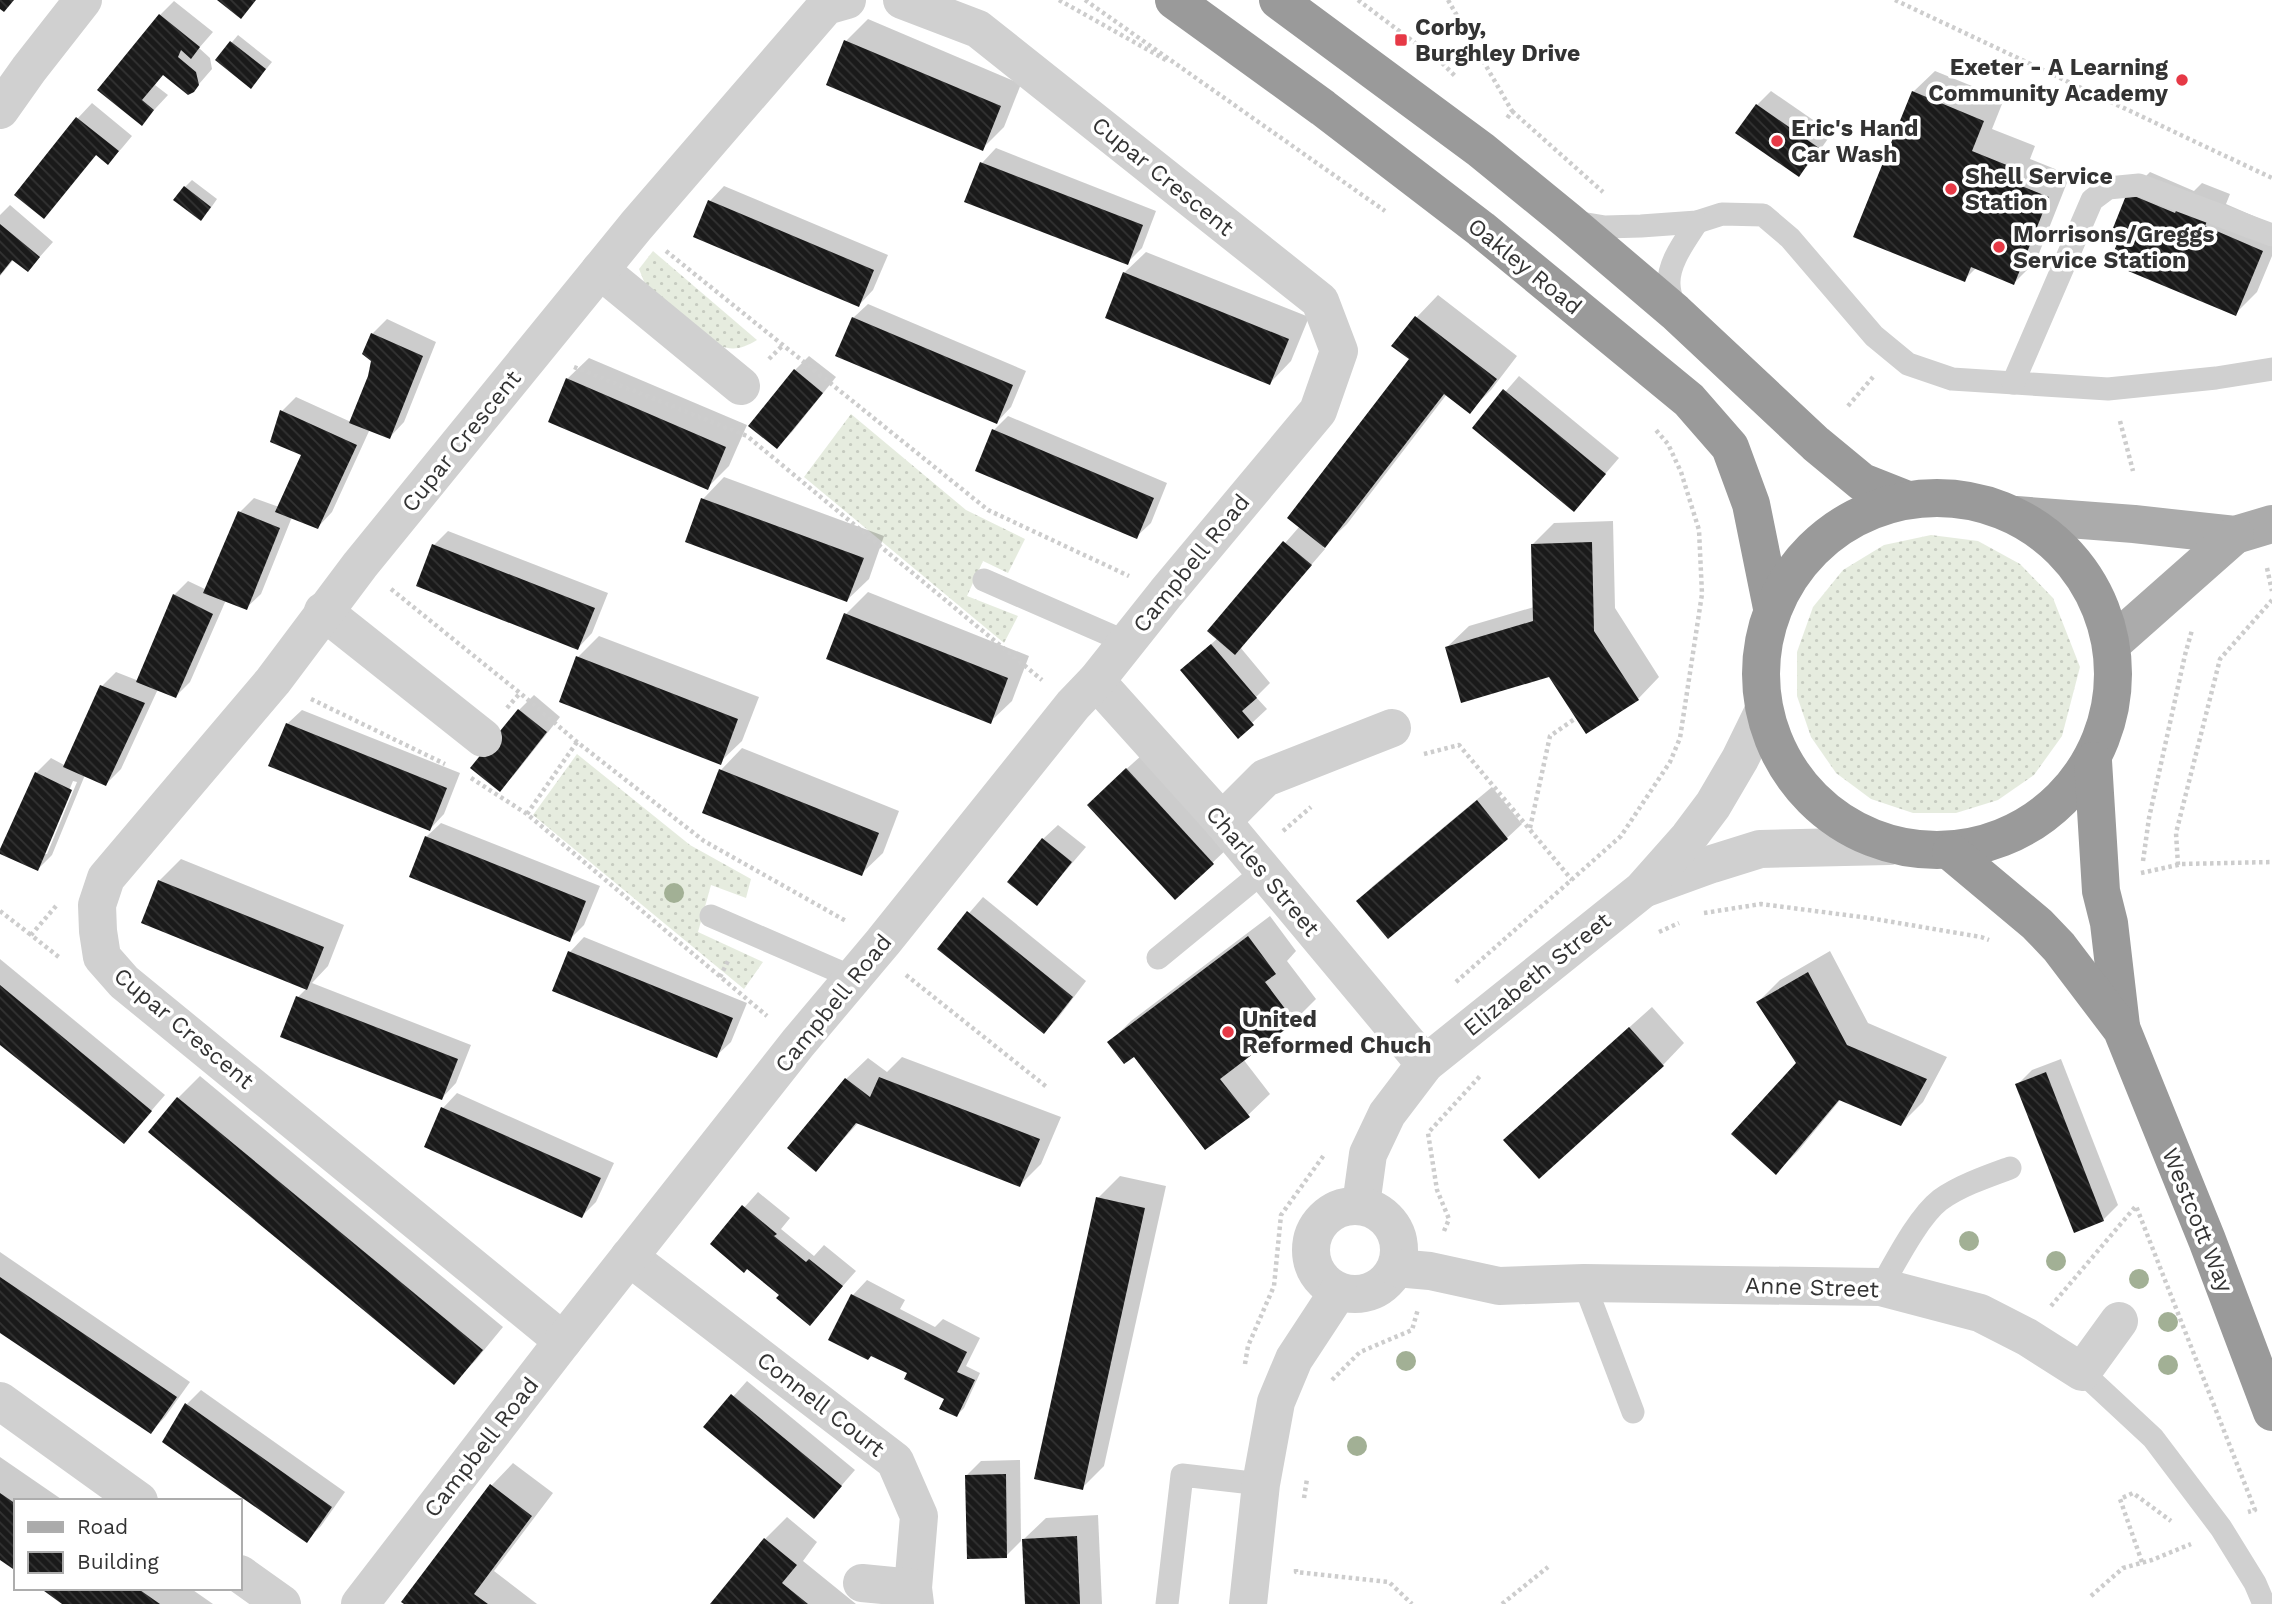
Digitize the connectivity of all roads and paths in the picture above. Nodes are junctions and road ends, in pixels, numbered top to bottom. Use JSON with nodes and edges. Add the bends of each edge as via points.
{"nodes":[{"id":1,"x":83,"y":0,"type":"edge"},
{"id":2,"x":847,"y":0,"type":"edge"},
{"id":3,"x":902,"y":0,"type":"edge"},
{"id":4,"x":1059,"y":0,"type":"edge"},
{"id":5,"x":1085,"y":0,"type":"edge"},
{"id":6,"x":1174,"y":0,"type":"edge"},
{"id":7,"x":1278,"y":0,"type":"edge"},
{"id":8,"x":1448,"y":0,"type":"edge"},
{"id":9,"x":1895,"y":0,"type":"edge"},
{"id":10,"x":1188,"y":73,"type":"junction"},
{"id":11,"x":0,"y":110,"type":"edge"},
{"id":12,"x":1513,"y":111,"type":"junction"},
{"id":13,"x":1503,"y":123,"type":"dead end"},
{"id":14,"x":2272,"y":178,"type":"edge"},
{"id":15,"x":1609,"y":198,"type":"dead end"},
{"id":16,"x":1389,"y":214,"type":"dead end"},
{"id":17,"x":1568,"y":220,"type":"junction"},
{"id":18,"x":1697,"y":222,"type":"junction"},
{"id":19,"x":636,"y":226,"type":"junction"},
{"id":20,"x":2272,"y":236,"type":"edge"},
{"id":21,"x":600,"y":270,"type":"junction"},
{"id":22,"x":1675,"y":312,"type":"junction"},
{"id":23,"x":534,"y":352,"type":"junction"},
{"id":24,"x":2272,"y":369,"type":"edge"},
{"id":25,"x":2013,"y":383,"type":"junction"},
{"id":26,"x":741,"y":386,"type":"dead end"},
{"id":27,"x":2108,"y":389,"type":"junction"},
{"id":28,"x":1318,"y":411,"type":"joint"},
{"id":29,"x":1651,"y":424,"type":"dead end"},
{"id":30,"x":2133,"y":471,"type":"dead end"},
{"id":31,"x":1905,"y":499,"type":"junction"},
{"id":32,"x":2015,"y":515,"type":"junction"},
{"id":33,"x":2272,"y":524,"type":"edge"},
{"id":34,"x":2235,"y":535,"type":"junction"},
{"id":35,"x":1700,"y":552,"type":"dead end"},
{"id":36,"x":360,"y":565,"type":"junction"},
{"id":37,"x":2269,"y":566,"type":"edge"},
{"id":38,"x":2255,"y":572,"type":"dead end"},
{"id":39,"x":984,"y":580,"type":"dead end"},
{"id":40,"x":2272,"y":591,"type":"edge"},
{"id":41,"x":1166,"y":593,"type":"junction"},
{"id":42,"x":2272,"y":600,"type":"edge"},
{"id":43,"x":1772,"y":608,"type":"junction"},
{"id":44,"x":323,"y":611,"type":"junction"},
{"id":45,"x":2197,"y":621,"type":"dead end"},
{"id":46,"x":1126,"y":642,"type":"junction"},
{"id":47,"x":2114,"y":642,"type":"junction"},
{"id":48,"x":273,"y":681,"type":"junction"},
{"id":49,"x":1084,"y":693,"type":"junction"},
{"id":50,"x":1763,"y":712,"type":"junction"},
{"id":51,"x":1576,"y":718,"type":"dead end"},
{"id":52,"x":1392,"y":728,"type":"dead end"},
{"id":53,"x":483,"y":738,"type":"dead end"},
{"id":54,"x":577,"y":742,"type":"junction"},
{"id":55,"x":1421,"y":755,"type":"dead end"},
{"id":56,"x":2093,"y":761,"type":"junction"},
{"id":57,"x":448,"y":765,"type":"dead end"},
{"id":58,"x":461,"y":771,"type":"dead end"},
{"id":59,"x":1314,"y":804,"type":"dead end"},
{"id":60,"x":527,"y":814,"type":"junction"},
{"id":61,"x":1222,"y":821,"type":"junction"},
{"id":62,"x":1530,"y":829,"type":"junction"},
{"id":63,"x":1889,"y":846,"type":"junction"},
{"id":64,"x":1951,"y":852,"type":"junction"},
{"id":65,"x":2272,"y":862,"type":"edge"},
{"id":66,"x":1259,"y":864,"type":"junction"},
{"id":67,"x":2178,"y":865,"type":"junction"},
{"id":68,"x":2141,"y":873,"type":"junction"},
{"id":69,"x":1572,"y":880,"type":"dead end"},
{"id":70,"x":2140,"y":884,"type":"dead end"},
{"id":71,"x":1642,"y":890,"type":"junction"},
{"id":72,"x":0,"y":911,"type":"edge"},
{"id":73,"x":1700,"y":914,"type":"dead end"},
{"id":74,"x":711,"y":916,"type":"dead end"},
{"id":75,"x":1689,"y":919,"type":"dead end"},
{"id":76,"x":1656,"y":933,"type":"dead end"},
{"id":77,"x":31,"y":935,"type":"dead end"},
{"id":78,"x":1999,"y":946,"type":"dead end"},
{"id":79,"x":871,"y":957,"type":"junction"},
{"id":80,"x":1158,"y":958,"type":"dead end"},
{"id":81,"x":2122,"y":1030,"type":"junction"},
{"id":82,"x":799,"y":1043,"type":"junction"},
{"id":83,"x":1425,"y":1064,"type":"junction"},
{"id":84,"x":1487,"y":1069,"type":"dead end"},
{"id":85,"x":1048,"y":1087,"type":"dead end"},
{"id":86,"x":2010,"y":1168,"type":"dead end"},
{"id":87,"x":1361,"y":1205,"type":"junction"},
{"id":88,"x":1448,"y":1219,"type":"dead end"},
{"id":89,"x":629,"y":1257,"type":"junction"},
{"id":90,"x":1396,"y":1268,"type":"junction"},
{"id":91,"x":1584,"y":1283,"type":"junction"},
{"id":92,"x":1881,"y":1287,"type":"junction"},
{"id":93,"x":1338,"y":1292,"type":"junction"},
{"id":94,"x":2119,"y":1321,"type":"dead end"},
{"id":95,"x":1412,"y":1330,"type":"dead end"},
{"id":96,"x":2027,"y":1337,"type":"junction"},
{"id":97,"x":563,"y":1341,"type":"junction"},
{"id":98,"x":2082,"y":1372,"type":"junction"},
{"id":99,"x":1330,"y":1382,"type":"dead end"},
{"id":100,"x":0,"y":1401,"type":"edge"},
{"id":101,"x":1633,"y":1412,"type":"dead end"},
{"id":102,"x":2272,"y":1412,"type":"edge"},
{"id":103,"x":1307,"y":1478,"type":"dead end"},
{"id":104,"x":1261,"y":1484,"type":"junction"},
{"id":105,"x":136,"y":1499,"type":"edge"},
{"id":106,"x":1303,"y":1504,"type":"dead end"},
{"id":107,"x":2238,"y":1518,"type":"dead end"},
{"id":108,"x":2174,"y":1523,"type":"dead end"},
{"id":109,"x":2182,"y":1534,"type":"dead end"},
{"id":110,"x":2202,"y":1540,"type":"dead end"},
{"id":111,"x":2190,"y":1545,"type":"junction"},
{"id":112,"x":1297,"y":1559,"type":"dead end"},
{"id":113,"x":2142,"y":1562,"type":"junction"},
{"id":114,"x":1548,"y":1567,"type":"dead end"},
{"id":115,"x":862,"y":1583,"type":"dead end"},
{"id":116,"x":914,"y":1596,"type":"edge"},
{"id":117,"x":2091,"y":1596,"type":"dead end"},
{"id":118,"x":360,"y":1604,"type":"edge"},
{"id":119,"x":1167,"y":1604,"type":"edge"},
{"id":120,"x":1248,"y":1604,"type":"edge"},
{"id":121,"x":1412,"y":1604,"type":"edge"},
{"id":122,"x":1502,"y":1604,"type":"edge"},
{"id":123,"x":2264,"y":1604,"type":"edge"}],
"edges":[{"from":1,"to":11,"type":"street"},
{"from":2,"to":19,"type":"street","name":"Cupar Crescent","via":[[826,6]]},
{"from":3,"to":28,"type":"street","name":"Cupar Crescent","via":[[978,29],[1320,301],[1339,351]]},
{"from":4,"to":10,"type":"path"},
{"from":5,"to":10,"type":"path"},
{"from":6,"to":43,"type":"highway","name":"Oakley Road","via":[[1481,229],[1689,400],[1730,447],[1751,503]]},
{"from":7,"to":17,"type":"highway"},
{"from":8,"to":12,"type":"path"},
{"from":9,"to":14,"type":"path"},
{"from":10,"to":16,"type":"path"},
{"from":12,"to":13,"type":"path"},
{"from":12,"to":15,"type":"path"},
{"from":17,"to":18,"type":"lane","via":[[1605,227]]},
{"from":17,"to":22,"type":"highway"},
{"from":18,"to":22,"type":"lane","via":[[1671,275]]},
{"from":18,"to":25,"type":"lane","via":[[1722,214],[1763,215],[1790,238],[1874,336],[1908,364],[1952,379]]},
{"from":19,"to":21,"type":"street","name":"Cupar Crescent"},
{"from":19,"to":41,"type":"path","via":[[988,510]]},
{"from":20,"to":25,"type":"lane","via":[[2139,185],[2108,188],[2092,200]]},
{"from":21,"to":23,"type":"street","name":"Cupar Crescent"},
{"from":21,"to":26,"type":"street"},
{"from":22,"to":31,"type":"highway","via":[[1844,467],[1862,481]]},
{"from":23,"to":36,"type":"street","name":"Cupar Crescent"},
{"from":23,"to":49,"type":"path","via":[[747,436]]},
{"from":24,"to":27,"type":"lane"},
{"from":25,"to":27,"type":"lane"},
{"from":27,"to":30,"type":"path","via":[[2106,416],[2120,419]]},
{"from":28,"to":41,"type":"street","name":"Campbell Road"},
{"from":29,"to":35,"type":"path","via":[[1668,444],[1681,472],[1699,530]]},
{"from":31,"to":32,"type":"highway","via":[[1967,499]]},
{"from":31,"to":43,"type":"highway","via":[[1853,517],[1804,555]]},
{"from":32,"to":34,"type":"main road"},
{"from":32,"to":47,"type":"highway","via":[[2065,551],[2100,603]]},
{"from":33,"to":34,"type":"main road"},
{"from":34,"to":47,"type":"main road"},
{"from":36,"to":44,"type":"street","name":"Cupar Crescent"},
{"from":36,"to":54,"type":"path"},
{"from":37,"to":38,"type":"path"},
{"from":37,"to":40,"type":"path"},
{"from":39,"to":46,"type":"lane"},
{"from":41,"to":46,"type":"street","name":"Campbell Road"},
{"from":42,"to":67,"type":"path","via":[[2220,659],[2176,833]]},
{"from":43,"to":50,"type":"highway","via":[[1760,650]]},
{"from":44,"to":48,"type":"street","name":"Cupar Crescent"},
{"from":44,"to":53,"type":"street"},
{"from":45,"to":68,"type":"path","via":[[2189,636]]},
{"from":46,"to":49,"type":"street","name":"Campbell Road"},
{"from":47,"to":56,"type":"highway","via":[[2113,701]]},
{"from":48,"to":57,"type":"path"},
{"from":48,"to":97,"type":"street","name":"Cupar Crescent","via":[[106,878],[97,905],[102,957],[135,991]]},
{"from":49,"to":61,"type":"street","name":"Charles Street"},
{"from":49,"to":79,"type":"street","name":"Campbell Road"},
{"from":50,"to":63,"type":"highway","via":[[1792,776],[1835,820]]},
{"from":50,"to":71,"type":"street","name":"Elizabeth Street","via":[[1713,805]]},
{"from":51,"to":62,"type":"path","via":[[1550,736]]},
{"from":52,"to":61,"type":"street","via":[[1265,778]]},
{"from":54,"to":60,"type":"path"},
{"from":54,"to":79,"type":"path","via":[[704,841]]},
{"from":55,"to":62,"type":"path","via":[[1459,745]]},
{"from":56,"to":64,"type":"highway","via":[[2066,795],[2033,820],[1988,845]]},
{"from":56,"to":81,"type":"highway","name":"Westcott Way","via":[[2101,891]]},
{"from":58,"to":60,"type":"path"},
{"from":59,"to":66,"type":"path"},
{"from":60,"to":82,"type":"path"},
{"from":61,"to":66,"type":"street","name":"Charles Street"},
{"from":62,"to":69,"type":"path"},
{"from":63,"to":64,"type":"highway"},
{"from":63,"to":71,"type":"street","name":"Elizabeth Street","via":[[1760,849]]},
{"from":64,"to":81,"type":"highway","name":"Westcott Way","via":[[2059,947]]},
{"from":65,"to":67,"type":"path"},
{"from":66,"to":80,"type":"lane"},
{"from":66,"to":83,"type":"street","name":"Charles Street"},
{"from":67,"to":68,"type":"path"},
{"from":68,"to":70,"type":"path"},
{"from":71,"to":83,"type":"street","name":"Elizabeth Street"},
{"from":72,"to":77,"type":"path"},
{"from":73,"to":78,"type":"path","via":[[1761,904],[1981,937]]},
{"from":74,"to":79,"type":"lane"},
{"from":75,"to":76,"type":"path"},
{"from":79,"to":82,"type":"street","name":"Campbell Road"},
{"from":79,"to":85,"type":"path"},
{"from":81,"to":102,"type":"highway","name":"Westcott Way"},
{"from":82,"to":89,"type":"street","name":"Campbell Road"},
{"from":83,"to":87,"type":"street","name":"Elizabeth Street","via":[[1387,1114],[1368,1154]]},
{"from":84,"to":88,"type":"path","via":[[1428,1133],[1437,1190]]},
{"from":86,"to":92,"type":"lane","via":[[1939,1201],[1913,1232]]},
{"from":87,"to":90,"type":"street","via":[[1390,1221],[1398,1236]]},
{"from":87,"to":93,"type":"street","via":[[1327,1215],[1315,1230],[1310,1247],[1313,1266],[1323,1282]]},
{"from":89,"to":97,"type":"street","name":"Campbell Road"},
{"from":89,"to":116,"type":"street","name":"Connell Court","via":[[895,1461],[919,1516]]},
{"from":90,"to":91,"type":"street","name":"Anne Street","via":[[1499,1286]]},
{"from":90,"to":93,"type":"street","via":[[1372,1292]]},
{"from":91,"to":92,"type":"street","name":"Anne Street"},
{"from":91,"to":101,"type":"lane"},
{"from":92,"to":96,"type":"street","name":"Anne Street","via":[[1980,1313]]},
{"from":93,"to":104,"type":"street","via":[[1294,1359],[1280,1391]]},
{"from":94,"to":98,"type":"street"},
{"from":95,"to":99,"type":"path","via":[[1360,1352]]},
{"from":96,"to":98,"type":"street","name":"Anne Street"},
{"from":96,"to":107,"type":"path","via":[[2136,1206],[2255,1510]]},
{"from":97,"to":118,"type":"street","name":"Campbell Road"},
{"from":98,"to":123,"type":"lane","name":"Anne Street","via":[[2153,1438],[2221,1528]]},
{"from":100,"to":105,"type":"street"},
{"from":103,"to":106,"type":"path"},
{"from":104,"to":119,"type":"lane","via":[[1182,1475]]},
{"from":104,"to":120,"type":"street"},
{"from":108,"to":113,"type":"path","via":[[2133,1493],[2120,1499]]},
{"from":109,"to":111,"type":"path"},
{"from":110,"to":111,"type":"path"},
{"from":111,"to":113,"type":"path"},
{"from":112,"to":121,"type":"path","via":[[1296,1572],[1389,1582]]},
{"from":113,"to":117,"type":"path","via":[[2123,1568]]},
{"from":114,"to":122,"type":"path"},
{"from":115,"to":116,"type":"street"}]}
